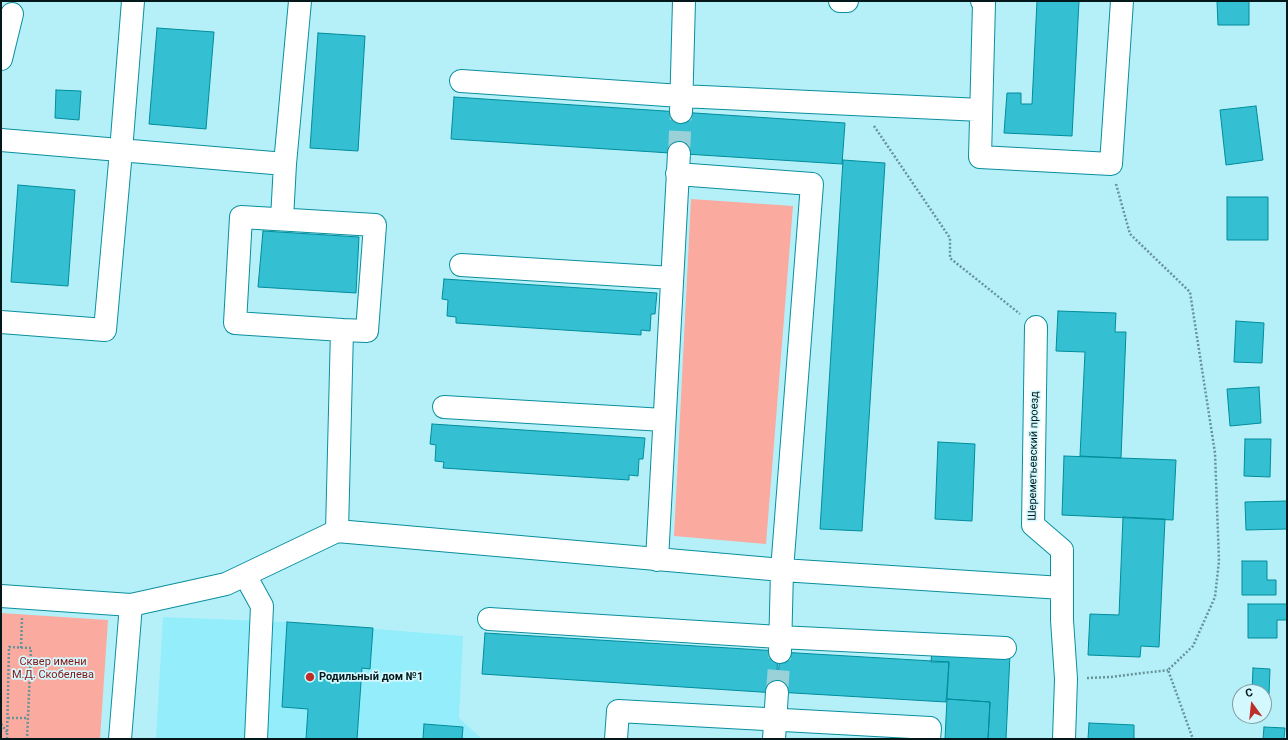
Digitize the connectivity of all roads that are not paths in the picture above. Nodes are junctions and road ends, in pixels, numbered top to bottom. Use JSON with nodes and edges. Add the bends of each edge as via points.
{"nodes":[{"id":1,"x":133,"y":1,"type":"edge"},
{"id":2,"x":300,"y":1,"type":"edge"},
{"id":3,"x":684,"y":1,"type":"edge"},
{"id":4,"x":840,"y":1,"type":"edge"},
{"id":5,"x":846,"y":1,"type":"edge"},
{"id":6,"x":982,"y":1,"type":"edge"},
{"id":7,"x":1122,"y":1,"type":"edge"},
{"id":8,"x":9,"y":9,"type":"edge"},
{"id":9,"x":1,"y":59,"type":"edge"},
{"id":10,"x":461,"y":81,"type":"dead end"},
{"id":11,"x":681,"y":104,"type":"junction"},
{"id":12,"x":981,"y":110,"type":"junction"},
{"id":13,"x":1,"y":140,"type":"edge"},
{"id":14,"x":121,"y":151,"type":"junction"},
{"id":15,"x":285,"y":164,"type":"junction"},
{"id":16,"x":282,"y":219,"type":"junction"},
{"id":17,"x":461,"y":265,"type":"dead end"},
{"id":18,"x":672,"y":278,"type":"junction"},
{"id":19,"x":1,"y":322,"type":"edge"},
{"id":20,"x":1036,"y":327,"type":"road end"},
{"id":21,"x":342,"y":330,"type":"junction"},
{"id":22,"x":444,"y":408,"type":"dead end"},
{"id":23,"x":664,"y":420,"type":"junction"},
{"id":24,"x":337,"y":531,"type":"junction"},
{"id":25,"x":657,"y":560,"type":"junction"},
{"id":26,"x":782,"y":570,"type":"junction"},
{"id":27,"x":244,"y":575,"type":"junction"},
{"id":28,"x":1062,"y":588,"type":"junction"},
{"id":29,"x":1,"y":596,"type":"edge"},
{"id":30,"x":130,"y":606,"type":"junction"},
{"id":31,"x":489,"y":619,"type":"dead end"},
{"id":32,"x":779,"y":645,"type":"junction"},
{"id":33,"x":1005,"y":648,"type":"dead end"},
{"id":34,"x":777,"y":692,"type":"tunnel mouth"},
{"id":35,"x":775,"y":729,"type":"edge"},
{"id":36,"x":120,"y":739,"type":"edge"},
{"id":37,"x":256,"y":739,"type":"edge"},
{"id":38,"x":616,"y":739,"type":"edge"},
{"id":39,"x":929,"y":739,"type":"edge"},
{"id":40,"x":1064,"y":739,"type":"edge"}],
"edges":[{"from":1,"to":14,"type":"street"},
{"from":2,"to":15,"type":"street"},
{"from":3,"to":11,"type":"street"},
{"from":4,"to":5,"type":"street"},
{"from":6,"to":12,"type":"street","via":[[984,2]]},
{"from":7,"to":12,"type":"street","via":[[1111,164],[980,157]]},
{"from":8,"to":9,"type":"street"},
{"from":10,"to":11,"type":"street"},
{"from":11,"to":12,"type":"street","via":[[859,104]]},
{"from":13,"to":14,"type":"street"},
{"from":14,"to":15,"type":"street"},
{"from":14,"to":19,"type":"street","via":[[105,330]]},
{"from":15,"to":16,"type":"street"},
{"from":16,"to":21,"type":"street","via":[[374,225],[367,332]]},
{"from":16,"to":21,"type":"street","via":[[241,217],[235,323]]},
{"from":17,"to":18,"type":"street"},
{"from":18,"to":23,"type":"street"},
{"from":18,"to":26,"type":"street","via":[[678,164],[812,184]]},
{"from":20,"to":28,"type":"street","name":"Шереметьевский проезд","via":[[1033,525],[1062,550]]},
{"from":21,"to":24,"type":"street"},
{"from":22,"to":23,"type":"street"},
{"from":23,"to":25,"type":"street"},
{"from":24,"to":25,"type":"street"},
{"from":24,"to":27,"type":"street"},
{"from":25,"to":26,"type":"street"},
{"from":26,"to":28,"type":"street"},
{"from":26,"to":32,"type":"street"},
{"from":27,"to":30,"type":"street","via":[[226,584]]},
{"from":27,"to":37,"type":"street","via":[[262,606]]},
{"from":28,"to":40,"type":"street","name":"Шереметьевский проезд","via":[[1066,679]]},
{"from":29,"to":30,"type":"street"},
{"from":30,"to":36,"type":"street"},
{"from":31,"to":32,"type":"street"},
{"from":32,"to":33,"type":"street"},
{"from":34,"to":35,"type":"street"},
{"from":35,"to":38,"type":"street","via":[[618,711]]},
{"from":35,"to":39,"type":"street","via":[[930,728]]}]}
